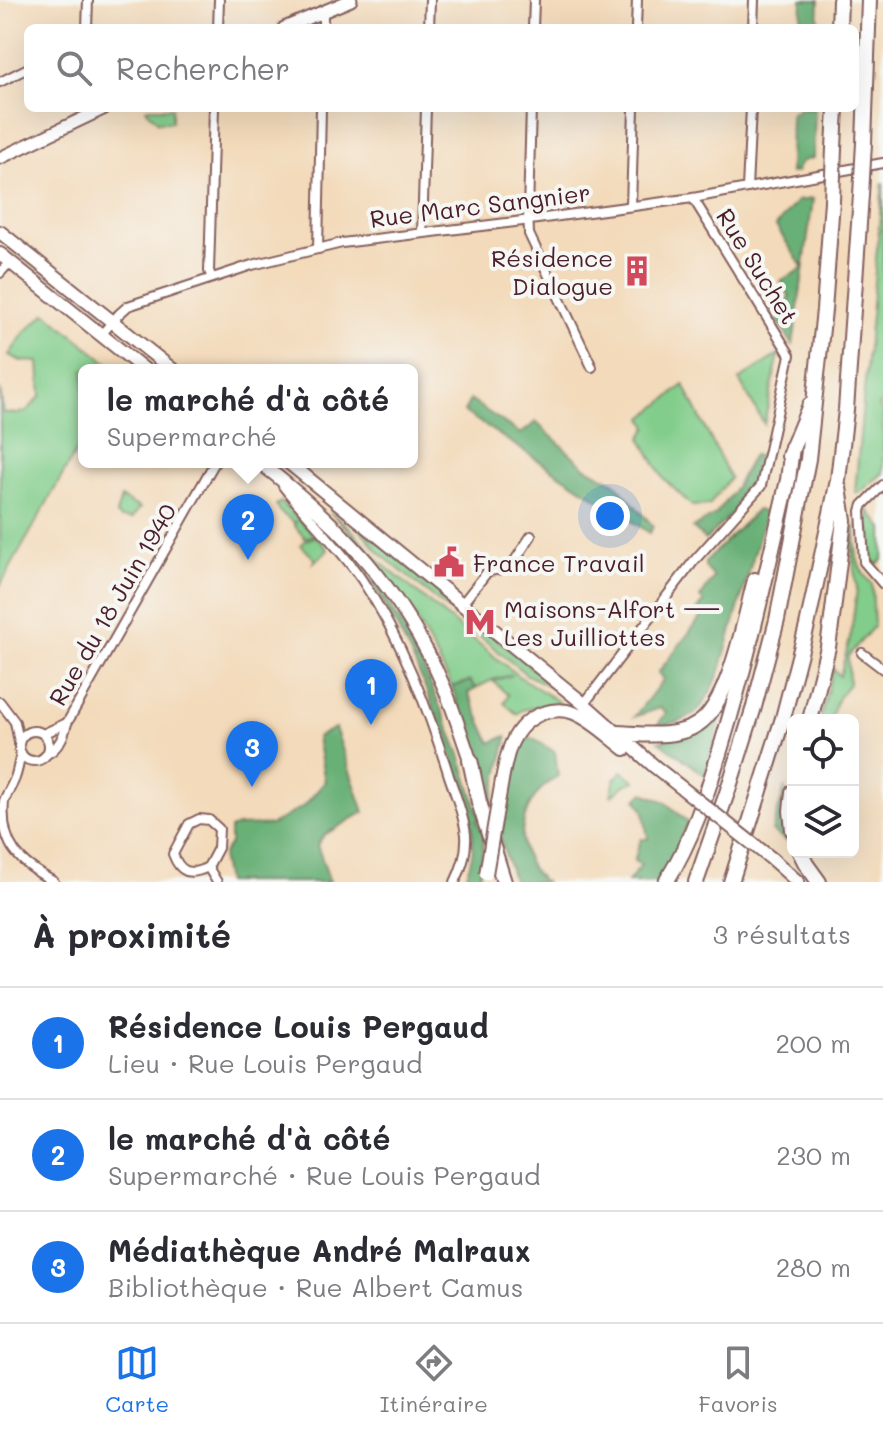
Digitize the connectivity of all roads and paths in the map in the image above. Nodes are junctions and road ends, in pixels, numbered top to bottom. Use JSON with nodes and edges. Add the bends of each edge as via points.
{"nodes":[{"id":1,"x":88,"y":0,"type":"edge"},
{"id":2,"x":219,"y":0,"type":"edge"},
{"id":3,"x":351,"y":0,"type":"edge"},
{"id":4,"x":430,"y":0,"type":"edge"},
{"id":5,"x":534,"y":0,"type":"edge"},
{"id":6,"x":637,"y":0,"type":"edge"},
{"id":7,"x":754,"y":0,"type":"edge"},
{"id":8,"x":840,"y":0,"type":"edge"},
{"id":9,"x":869,"y":0,"type":"edge"},
{"id":10,"x":323,"y":12,"type":"junction"},
{"id":11,"x":87,"y":24,"type":"edge"},
{"id":12,"x":218,"y":24,"type":"edge"},
{"id":13,"x":294,"y":24,"type":"edge"},
{"id":14,"x":323,"y":24,"type":"edge"},
{"id":15,"x":429,"y":24,"type":"edge"},
{"id":16,"x":533,"y":24,"type":"edge"},
{"id":17,"x":636,"y":24,"type":"edge"},
{"id":18,"x":753,"y":24,"type":"edge"},
{"id":19,"x":839,"y":24,"type":"edge"},
{"id":20,"x":24,"y":70,"type":"edge"},
{"id":21,"x":0,"y":82,"type":"edge"},
{"id":22,"x":88,"y":112,"type":"edge"},
{"id":23,"x":214,"y":112,"type":"edge"},
{"id":24,"x":321,"y":112,"type":"edge"},
{"id":25,"x":426,"y":112,"type":"edge"},
{"id":26,"x":531,"y":112,"type":"edge"},
{"id":27,"x":634,"y":112,"type":"edge"},
{"id":28,"x":751,"y":112,"type":"edge"},
{"id":29,"x":836,"y":112,"type":"edge"},
{"id":30,"x":0,"y":158,"type":"edge"},
{"id":31,"x":883,"y":163,"type":"edge"},
{"id":32,"x":747,"y":188,"type":"junction"},
{"id":33,"x":693,"y":198,"type":"junction"},
{"id":34,"x":631,"y":206,"type":"junction"},
{"id":35,"x":528,"y":220,"type":"junction"},
{"id":36,"x":0,"y":232,"type":"edge"},
{"id":37,"x":422,"y":233,"type":"junction"},
{"id":38,"x":318,"y":249,"type":"junction"},
{"id":39,"x":29,"y":255,"type":"junction"},
{"id":40,"x":5,"y":258,"type":"edge"},
{"id":41,"x":0,"y":273,"type":"edge"},
{"id":42,"x":212,"y":278,"type":"junction"},
{"id":43,"x":113,"y":322,"type":"junction"},
{"id":44,"x":101,"y":335,"type":"junction"},
{"id":45,"x":137,"y":364,"type":"edge"},
{"id":46,"x":166,"y":364,"type":"edge"},
{"id":47,"x":592,"y":367,"type":"dead end"},
{"id":48,"x":816,"y":390,"type":"junction"},
{"id":49,"x":792,"y":447,"type":"junction"},
{"id":50,"x":212,"y":468,"type":"edge"},
{"id":51,"x":266,"y":468,"type":"edge"},
{"id":52,"x":266,"y":468,"type":"edge"},
{"id":53,"x":295,"y":468,"type":"edge"},
{"id":54,"x":838,"y":480,"type":"junction"},
{"id":55,"x":883,"y":485,"type":"edge"},
{"id":56,"x":531,"y":536,"type":"dead end"},
{"id":57,"x":881,"y":583,"type":"edge"},
{"id":58,"x":462,"y":604,"type":"junction"},
{"id":59,"x":862,"y":653,"type":"dead end"},
{"id":60,"x":883,"y":669,"type":"edge"},
{"id":61,"x":0,"y":702,"type":"edge"},
{"id":62,"x":584,"y":704,"type":"junction"},
{"id":63,"x":811,"y":714,"type":"edge"},
{"id":64,"x":15,"y":722,"type":"junction"},
{"id":65,"x":67,"y":723,"type":"junction"},
{"id":66,"x":30,"y":732,"type":"junction"},
{"id":67,"x":618,"y":733,"type":"junction"},
{"id":68,"x":43,"y":734,"type":"junction"},
{"id":69,"x":19,"y":743,"type":"junction"},
{"id":70,"x":21,"y":753,"type":"junction"},
{"id":71,"x":47,"y":754,"type":"junction"},
{"id":72,"x":470,"y":760,"type":"junction"},
{"id":73,"x":34,"y":761,"type":"junction"},
{"id":74,"x":651,"y":764,"type":"junction"},
{"id":75,"x":16,"y":777,"type":"junction"},
{"id":76,"x":803,"y":858,"type":"edge"},
{"id":77,"x":208,"y":867,"type":"junction"},
{"id":78,"x":487,"y":878,"type":"edge"},
{"id":79,"x":54,"y":882,"type":"edge"},
{"id":80,"x":217,"y":882,"type":"edge"},
{"id":81,"x":455,"y":882,"type":"edge"},
{"id":82,"x":504,"y":882,"type":"edge"},
{"id":83,"x":510,"y":882,"type":"edge"},
{"id":84,"x":666,"y":882,"type":"edge"},
{"id":85,"x":696,"y":882,"type":"edge"},
{"id":86,"x":731,"y":882,"type":"edge"},
{"id":87,"x":796,"y":882,"type":"edge"},
{"id":88,"x":819,"y":882,"type":"edge"}],
"edges":[{"from":1,"to":11,"type":"street"},
{"from":2,"to":12,"type":"street"},
{"from":3,"to":10,"type":"main road"},
{"from":4,"to":15,"type":"street"},
{"from":5,"to":16,"type":"street"},
{"from":6,"to":17,"type":"street"},
{"from":7,"to":18,"type":"street"},
{"from":8,"to":19,"type":"highway"},
{"from":9,"to":54,"type":"highway","bridge":true,"via":[[861,195]]},
{"from":10,"to":13,"type":"main road"},
{"from":10,"to":14,"type":"street"},
{"from":20,"to":21,"type":"street"},
{"from":22,"to":30,"type":"main road"},
{"from":23,"to":42,"type":"street"},
{"from":24,"to":38,"type":"street"},
{"from":25,"to":37,"type":"street"},
{"from":26,"to":35,"type":"street"},
{"from":27,"to":34,"type":"street"},
{"from":28,"to":32,"type":"street"},
{"from":29,"to":48,"type":"highway","bridge":true},
{"from":31,"to":32,"type":"street","name":"Rue Marc Sangnier"},
{"from":32,"to":33,"type":"street","name":"Rue Marc Sangnier"},
{"from":33,"to":34,"type":"street","name":"Rue Marc Sangnier"},
{"from":33,"to":62,"type":"street","name":"Rue Suchet","via":[[790,355],[761,486],[693,562]]},
{"from":34,"to":35,"type":"street","name":"Rue Marc Sangnier"},
{"from":35,"to":37,"type":"street","name":"Rue Marc Sangnier"},
{"from":35,"to":47,"type":"street","via":[[529,234]]},
{"from":36,"to":39,"type":"main road"},
{"from":37,"to":38,"type":"street","name":"Rue Marc Sangnier"},
{"from":38,"to":42,"type":"street","name":"Rue Marc Sangnier"},
{"from":39,"to":40,"type":"main road"},
{"from":39,"to":43,"type":"main road"},
{"from":40,"to":41,"type":"street"},
{"from":40,"to":44,"type":"main road"},
{"from":42,"to":43,"type":"street","name":"Rue Marc Sangnier","via":[[128,306]]},
{"from":43,"to":44,"type":"street","name":"Rue Marc Sangnier"},
{"from":43,"to":46,"type":"main road"},
{"from":44,"to":45,"type":"main road"},
{"from":48,"to":49,"type":"highway"},
{"from":48,"to":85,"type":"highway","via":[[777,620],[750,721]]},
{"from":49,"to":67,"type":"highway","via":[[728,677],[713,709],[698,724],[675,733]]},
{"from":49,"to":84,"type":"highway","via":[[734,705],[693,830]]},
{"from":50,"to":65,"type":"street","name":"Rue du 18 Juin 1940"},
{"from":51,"to":72,"type":"main road","via":[[321,513],[375,569],[420,637]]},
{"from":52,"to":81,"type":"street","via":[[359,577],[405,659],[433,724],[466,834]]},
{"from":53,"to":58,"type":"main road"},
{"from":54,"to":63,"type":"highway","via":[[844,520],[828,647]]},
{"from":54,"to":86,"type":"highway","via":[[787,703]]},
{"from":55,"to":57,"type":"street","via":[[861,511],[864,562]]},
{"from":56,"to":58,"type":"street","via":[[510,568],[488,571]]},
{"from":58,"to":62,"type":"main road"},
{"from":59,"to":60,"type":"street"},
{"from":61,"to":64,"type":"street"},
{"from":62,"to":67,"type":"main road"},
{"from":64,"to":66,"type":"street"},
{"from":64,"to":69,"type":"street"},
{"from":65,"to":68,"type":"street","name":"Rue du 18 Juin 1940"},
{"from":65,"to":71,"type":"street","name":"Rue du 18 Juin 1940"},
{"from":66,"to":68,"type":"street"},
{"from":66,"to":69,"type":"street"},
{"from":67,"to":74,"type":"main road"},
{"from":68,"to":71,"type":"street"},
{"from":69,"to":70,"type":"street"},
{"from":70,"to":73,"type":"street"},
{"from":70,"to":75,"type":"street"},
{"from":71,"to":73,"type":"street"},
{"from":72,"to":82,"type":"highway"},
{"from":72,"to":83,"type":"main road"},
{"from":73,"to":75,"type":"street"},
{"from":74,"to":78,"type":"main road","bridge":true,"via":[[574,713],[550,711],[529,720],[514,735],[507,756]]},
{"from":74,"to":87,"type":"main road","bridge":true},
{"from":75,"to":79,"type":"street","via":[[2,810],[2,836],[16,858]]},
{"from":76,"to":88,"type":"highway"},
{"from":77,"to":77,"type":"street","via":[[218,848],[219,829],[199,819],[189,824],[173,854],[184,871]]},
{"from":77,"to":80,"type":"street"}]}
